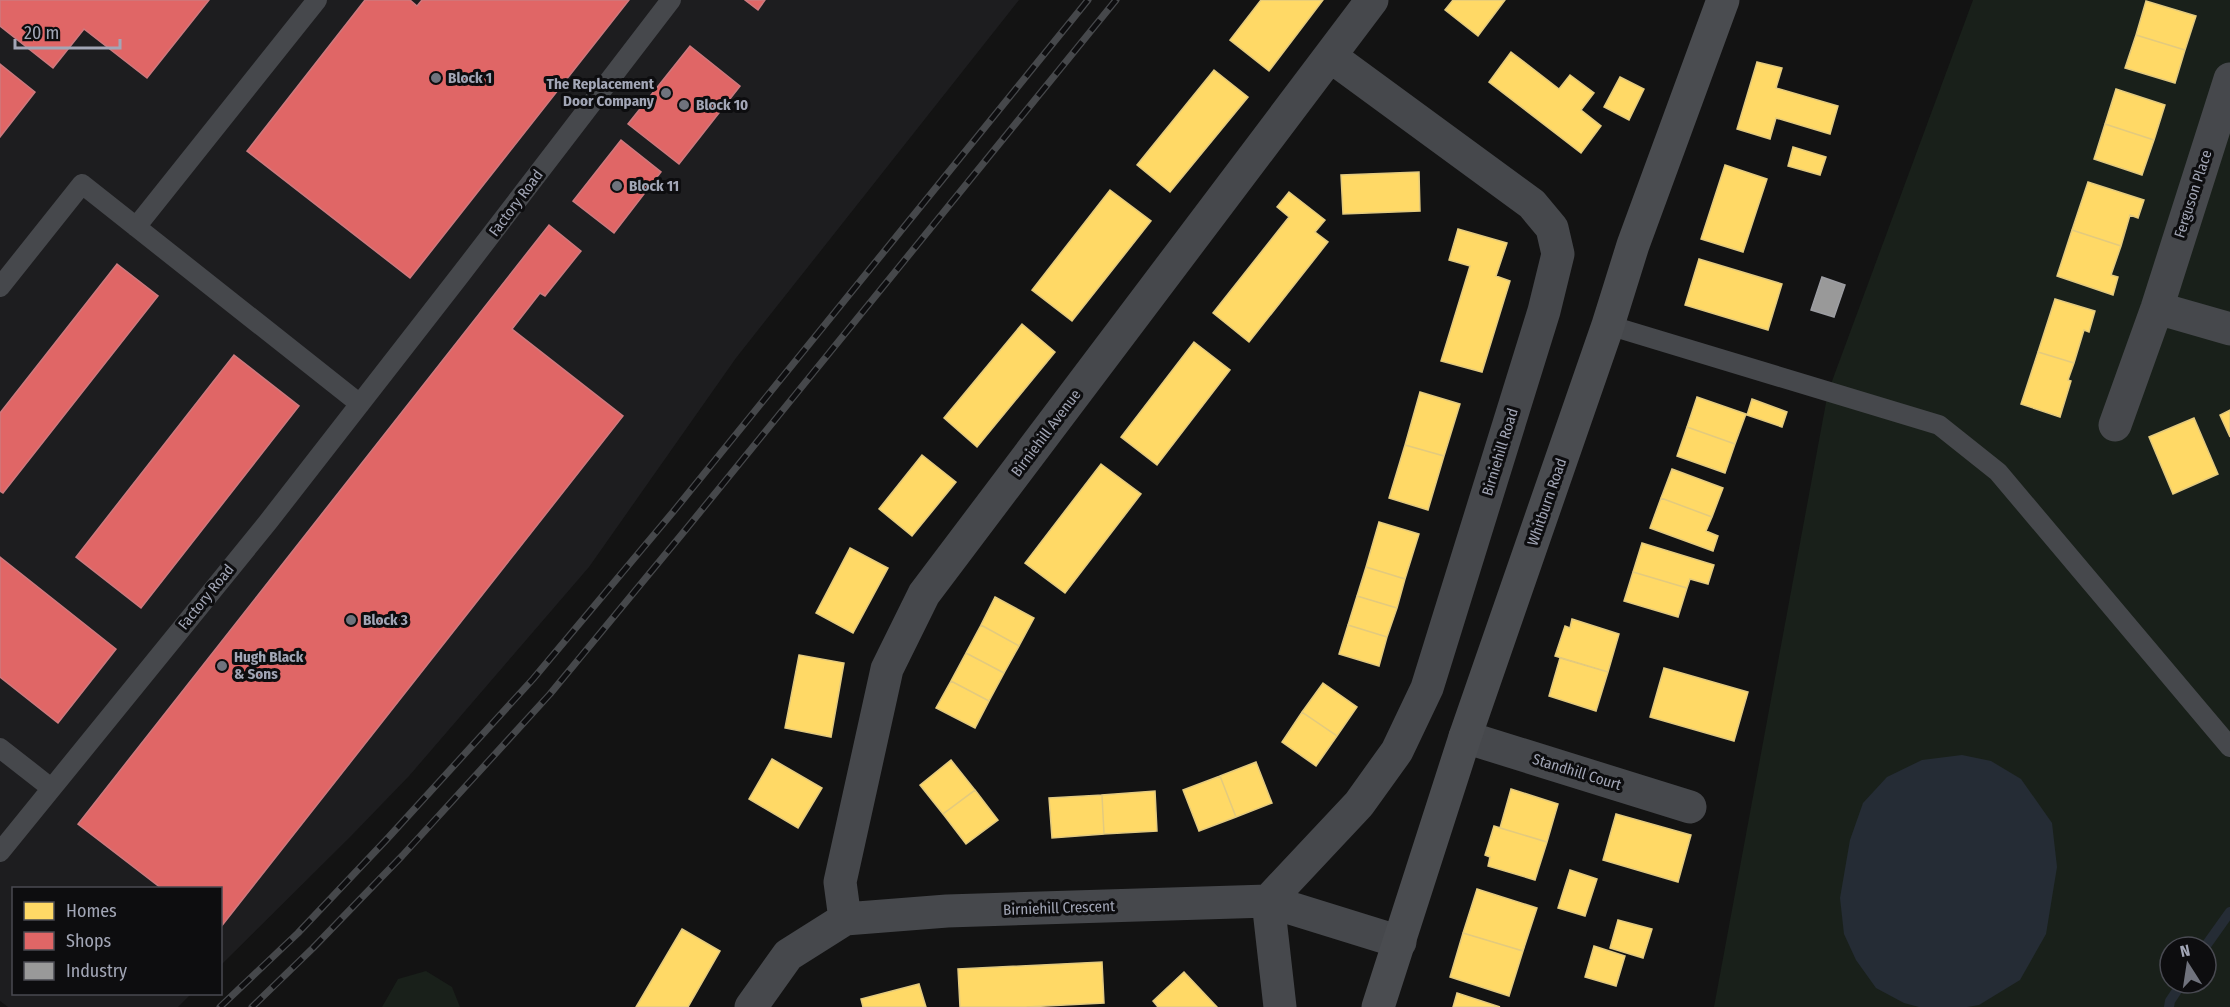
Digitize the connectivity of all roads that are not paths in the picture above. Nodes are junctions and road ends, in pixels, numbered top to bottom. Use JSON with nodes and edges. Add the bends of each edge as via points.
{"nodes":[{"id":1,"x":317,"y":0,"type":"edge"},
{"id":2,"x":671,"y":0,"type":"edge"},
{"id":3,"x":1372,"y":0,"type":"edge"},
{"id":4,"x":1723,"y":0,"type":"edge"},
{"id":5,"x":1330,"y":56,"type":"junction"},
{"id":6,"x":2230,"y":79,"type":"edge"},
{"id":7,"x":136,"y":227,"type":"junction"},
{"id":8,"x":0,"y":287,"type":"edge"},
{"id":9,"x":2157,"y":308,"type":"junction"},
{"id":10,"x":1608,"y":325,"type":"junction"},
{"id":11,"x":2230,"y":329,"type":"edge"},
{"id":12,"x":360,"y":404,"type":"junction"},
{"id":13,"x":2115,"y":425,"type":"dead end"},
{"id":14,"x":1465,"y":736,"type":"junction"},
{"id":15,"x":2230,"y":747,"type":"edge"},
{"id":16,"x":0,"y":748,"type":"edge"},
{"id":17,"x":51,"y":788,"type":"junction"},
{"id":18,"x":1690,"y":807,"type":"dead end"},
{"id":19,"x":0,"y":852,"type":"edge"},
{"id":20,"x":1268,"y":901,"type":"junction"},
{"id":21,"x":845,"y":919,"type":"junction"},
{"id":22,"x":1400,"y":942,"type":"junction"},
{"id":23,"x":751,"y":1007,"type":"edge"},
{"id":24,"x":1280,"y":1007,"type":"edge"},
{"id":25,"x":1378,"y":1007,"type":"edge"}],
"edges":[{"from":1,"to":7,"type":"lane"},
{"from":2,"to":12,"type":"lane","name":"Factory Road"},
{"from":3,"to":5,"type":"street","name":"Birniehill Avenue"},
{"from":4,"to":10,"type":"main road","name":"Whitburn Road","via":[[1633,245]]},
{"from":5,"to":20,"type":"street","name":"Birniehill Road","via":[[1532,204],[1552,228],[1558,254],[1544,311],[1427,688],[1397,751],[1359,804]]},
{"from":5,"to":21,"type":"street","name":"Birniehill Avenue","via":[[924,594],[886,669],[840,882]]},
{"from":6,"to":9,"type":"street","name":"Ferguson Place"},
{"from":7,"to":8,"type":"lane","via":[[82,184]]},
{"from":7,"to":12,"type":"lane"},
{"from":9,"to":11,"type":"street"},
{"from":9,"to":13,"type":"street","name":"Ferguson Place"},
{"from":10,"to":14,"type":"main road","name":"Whitburn Road"},
{"from":10,"to":15,"type":"lane","via":[[1939,425],[1998,472]]},
{"from":12,"to":17,"type":"lane","name":"Factory Road"},
{"from":14,"to":18,"type":"street","name":"Standhill Court"},
{"from":14,"to":22,"type":"main road","name":"Whitburn Road"},
{"from":16,"to":17,"type":"lane"},
{"from":17,"to":19,"type":"lane","name":"Factory Road"},
{"from":20,"to":21,"type":"street","name":"Birniehill Crescent","via":[[947,911]]},
{"from":20,"to":22,"type":"street","name":"Birniehill Crescent"},
{"from":20,"to":24,"type":"street"},
{"from":21,"to":23,"type":"street","name":"Birniehill Crescent","via":[[788,955]]},
{"from":22,"to":25,"type":"main road","name":"Whitburn Road"}]}
